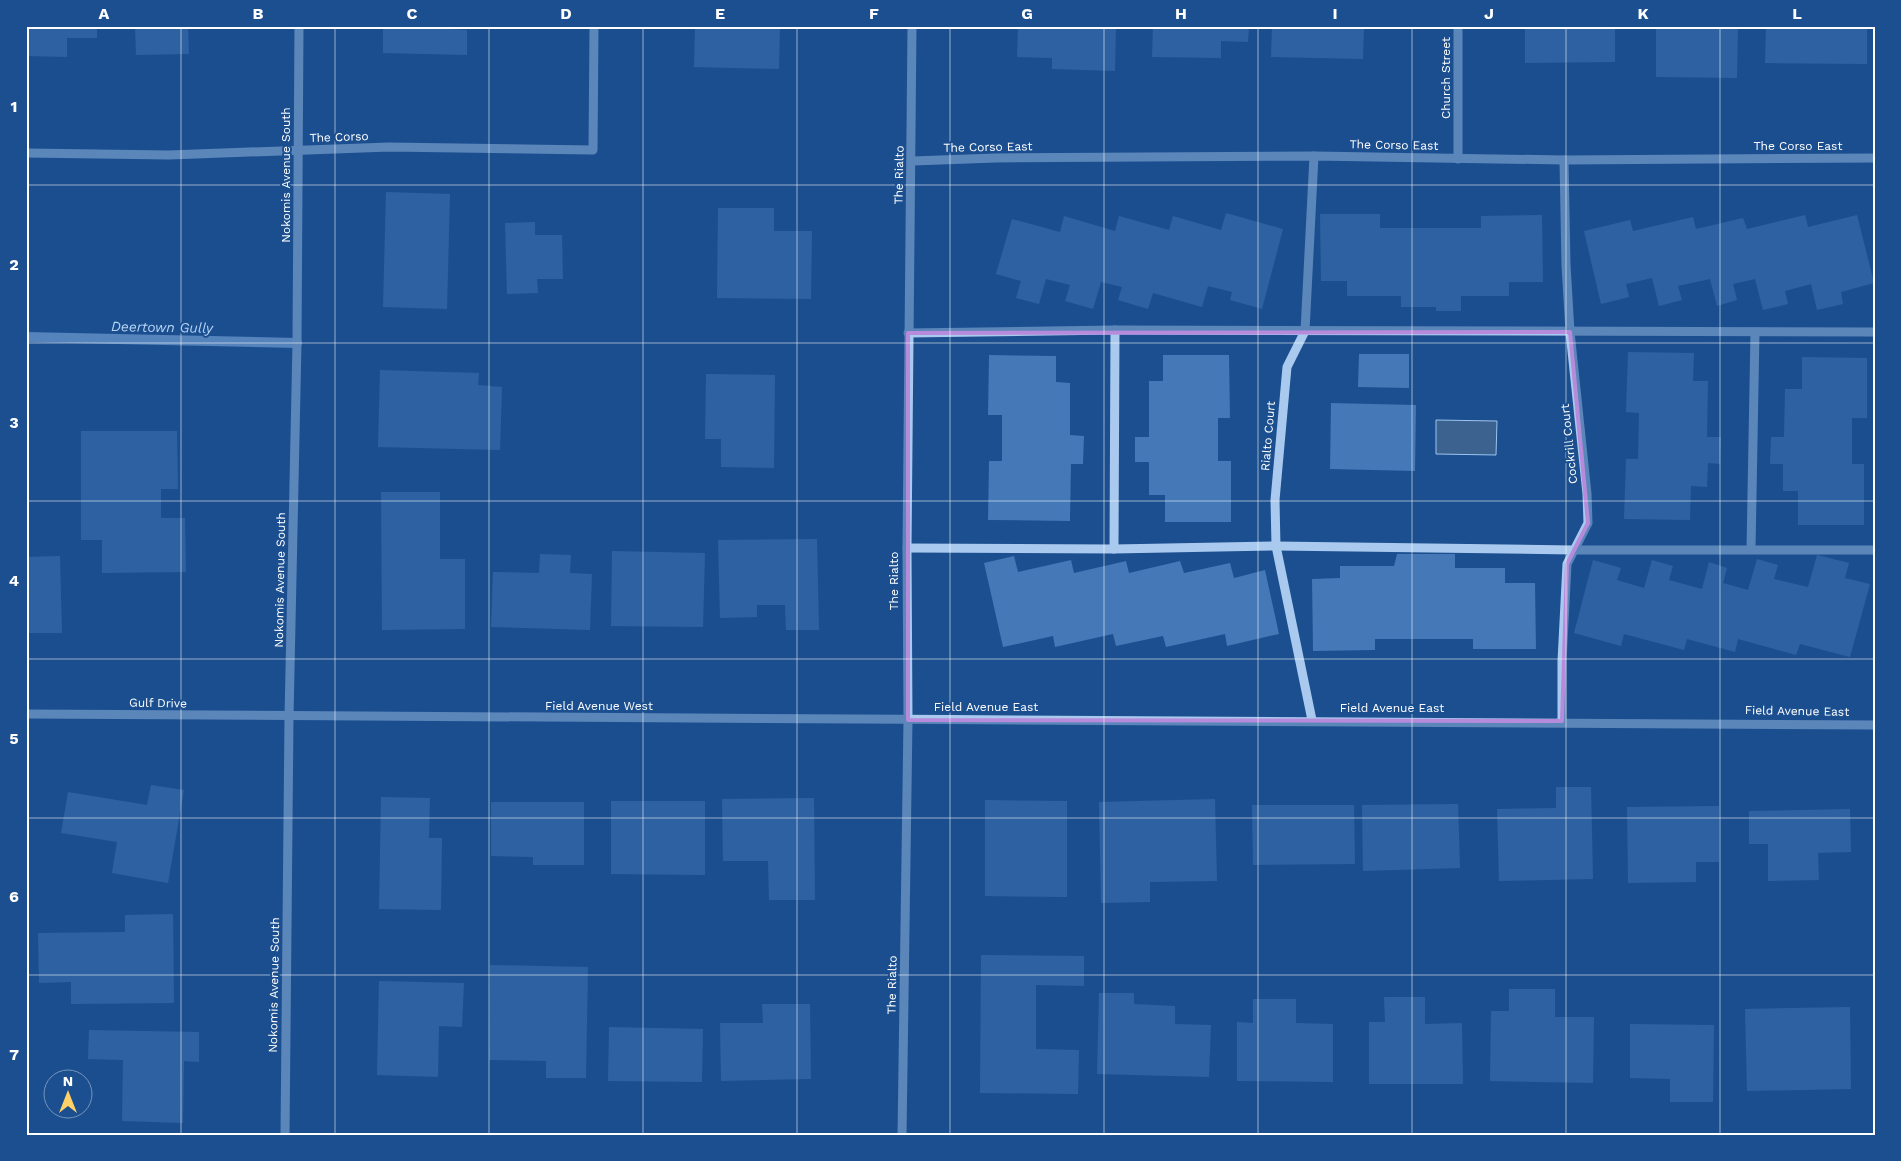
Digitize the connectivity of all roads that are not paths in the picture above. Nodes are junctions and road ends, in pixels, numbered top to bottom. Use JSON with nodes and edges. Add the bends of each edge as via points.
{"nodes":[{"id":1,"x":300,"y":26,"type":"edge"},
{"id":2,"x":594,"y":26,"type":"edge"},
{"id":3,"x":912,"y":26,"type":"edge"},
{"id":4,"x":1458,"y":26,"type":"edge"},
{"id":5,"x":299,"y":151,"type":"junction"},
{"id":6,"x":26,"y":153,"type":"edge"},
{"id":7,"x":1314,"y":156,"type":"junction"},
{"id":8,"x":1875,"y":158,"type":"edge"},
{"id":9,"x":1458,"y":159,"type":"junction"},
{"id":10,"x":1564,"y":160,"type":"junction"},
{"id":11,"x":912,"y":161,"type":"junction"},
{"id":12,"x":1115,"y":330,"type":"junction"},
{"id":13,"x":1305,"y":332,"type":"junction"},
{"id":14,"x":1570,"y":332,"type":"junction"},
{"id":15,"x":1755,"y":332,"type":"junction"},
{"id":16,"x":1875,"y":332,"type":"edge"},
{"id":17,"x":908,"y":333,"type":"junction"},
{"id":18,"x":1276,"y":546,"type":"junction"},
{"id":19,"x":907,"y":548,"type":"junction"},
{"id":20,"x":1114,"y":549,"type":"junction"},
{"id":21,"x":1751,"y":549,"type":"junction"},
{"id":22,"x":1573,"y":550,"type":"junction"},
{"id":23,"x":1875,"y":550,"type":"edge"},
{"id":24,"x":26,"y":714,"type":"edge"},
{"id":25,"x":290,"y":717,"type":"junction"},
{"id":26,"x":908,"y":720,"type":"junction"},
{"id":27,"x":1312,"y":720,"type":"junction"},
{"id":28,"x":1562,"y":721,"type":"junction"},
{"id":29,"x":1875,"y":725,"type":"edge"},
{"id":30,"x":284,"y":1135,"type":"edge"},
{"id":31,"x":902,"y":1135,"type":"edge"}],
"edges":[{"from":1,"to":5,"type":"street","name":"Nokomis Avenue South"},
{"from":2,"to":5,"type":"street","name":"The Corso","via":[[593,150],[389,147]]},
{"from":3,"to":11,"type":"street","name":"The Rialto"},
{"from":4,"to":9,"type":"street","name":"Church Street"},
{"from":5,"to":6,"type":"street","name":"The Corso","via":[[169,155]]},
{"from":5,"to":25,"type":"street","name":"Nokomis Avenue South"},
{"from":7,"to":9,"type":"street","name":"The Corso East"},
{"from":7,"to":11,"type":"street","name":"The Corso East"},
{"from":7,"to":13,"type":"street"},
{"from":8,"to":10,"type":"street","name":"The Corso East"},
{"from":9,"to":10,"type":"street","name":"The Corso East"},
{"from":10,"to":14,"type":"street","name":"Cockrill Court"},
{"from":11,"to":17,"type":"street","name":"The Rialto"},
{"from":12,"to":13,"type":"street"},
{"from":12,"to":17,"type":"street"},
{"from":12,"to":20,"type":"street"},
{"from":13,"to":14,"type":"street"},
{"from":13,"to":18,"type":"street","name":"Rialto Court","via":[[1287,367],[1275,500]]},
{"from":14,"to":15,"type":"street"},
{"from":14,"to":22,"type":"street","name":"Cockrill Court","via":[[1588,504],[1588,524]]},
{"from":15,"to":16,"type":"street"},
{"from":15,"to":21,"type":"street"},
{"from":17,"to":19,"type":"street","name":"The Rialto"},
{"from":18,"to":20,"type":"street"},
{"from":18,"to":22,"type":"street"},
{"from":18,"to":27,"type":"street","name":"Rialto Court"},
{"from":19,"to":20,"type":"street"},
{"from":19,"to":26,"type":"street","name":"The Rialto"},
{"from":21,"to":22,"type":"street"},
{"from":21,"to":23,"type":"street"},
{"from":22,"to":28,"type":"street","name":"Cockrill Court","via":[[1567,564]]},
{"from":24,"to":25,"type":"street","name":"Gulf Drive"},
{"from":25,"to":26,"type":"street","name":"Field Avenue West"},
{"from":25,"to":30,"type":"street","name":"Nokomis Avenue South"},
{"from":26,"to":27,"type":"street","name":"Field Avenue East"},
{"from":26,"to":31,"type":"street","name":"The Rialto"},
{"from":27,"to":28,"type":"street","name":"Field Avenue East"},
{"from":28,"to":29,"type":"street","name":"Field Avenue East"}]}
